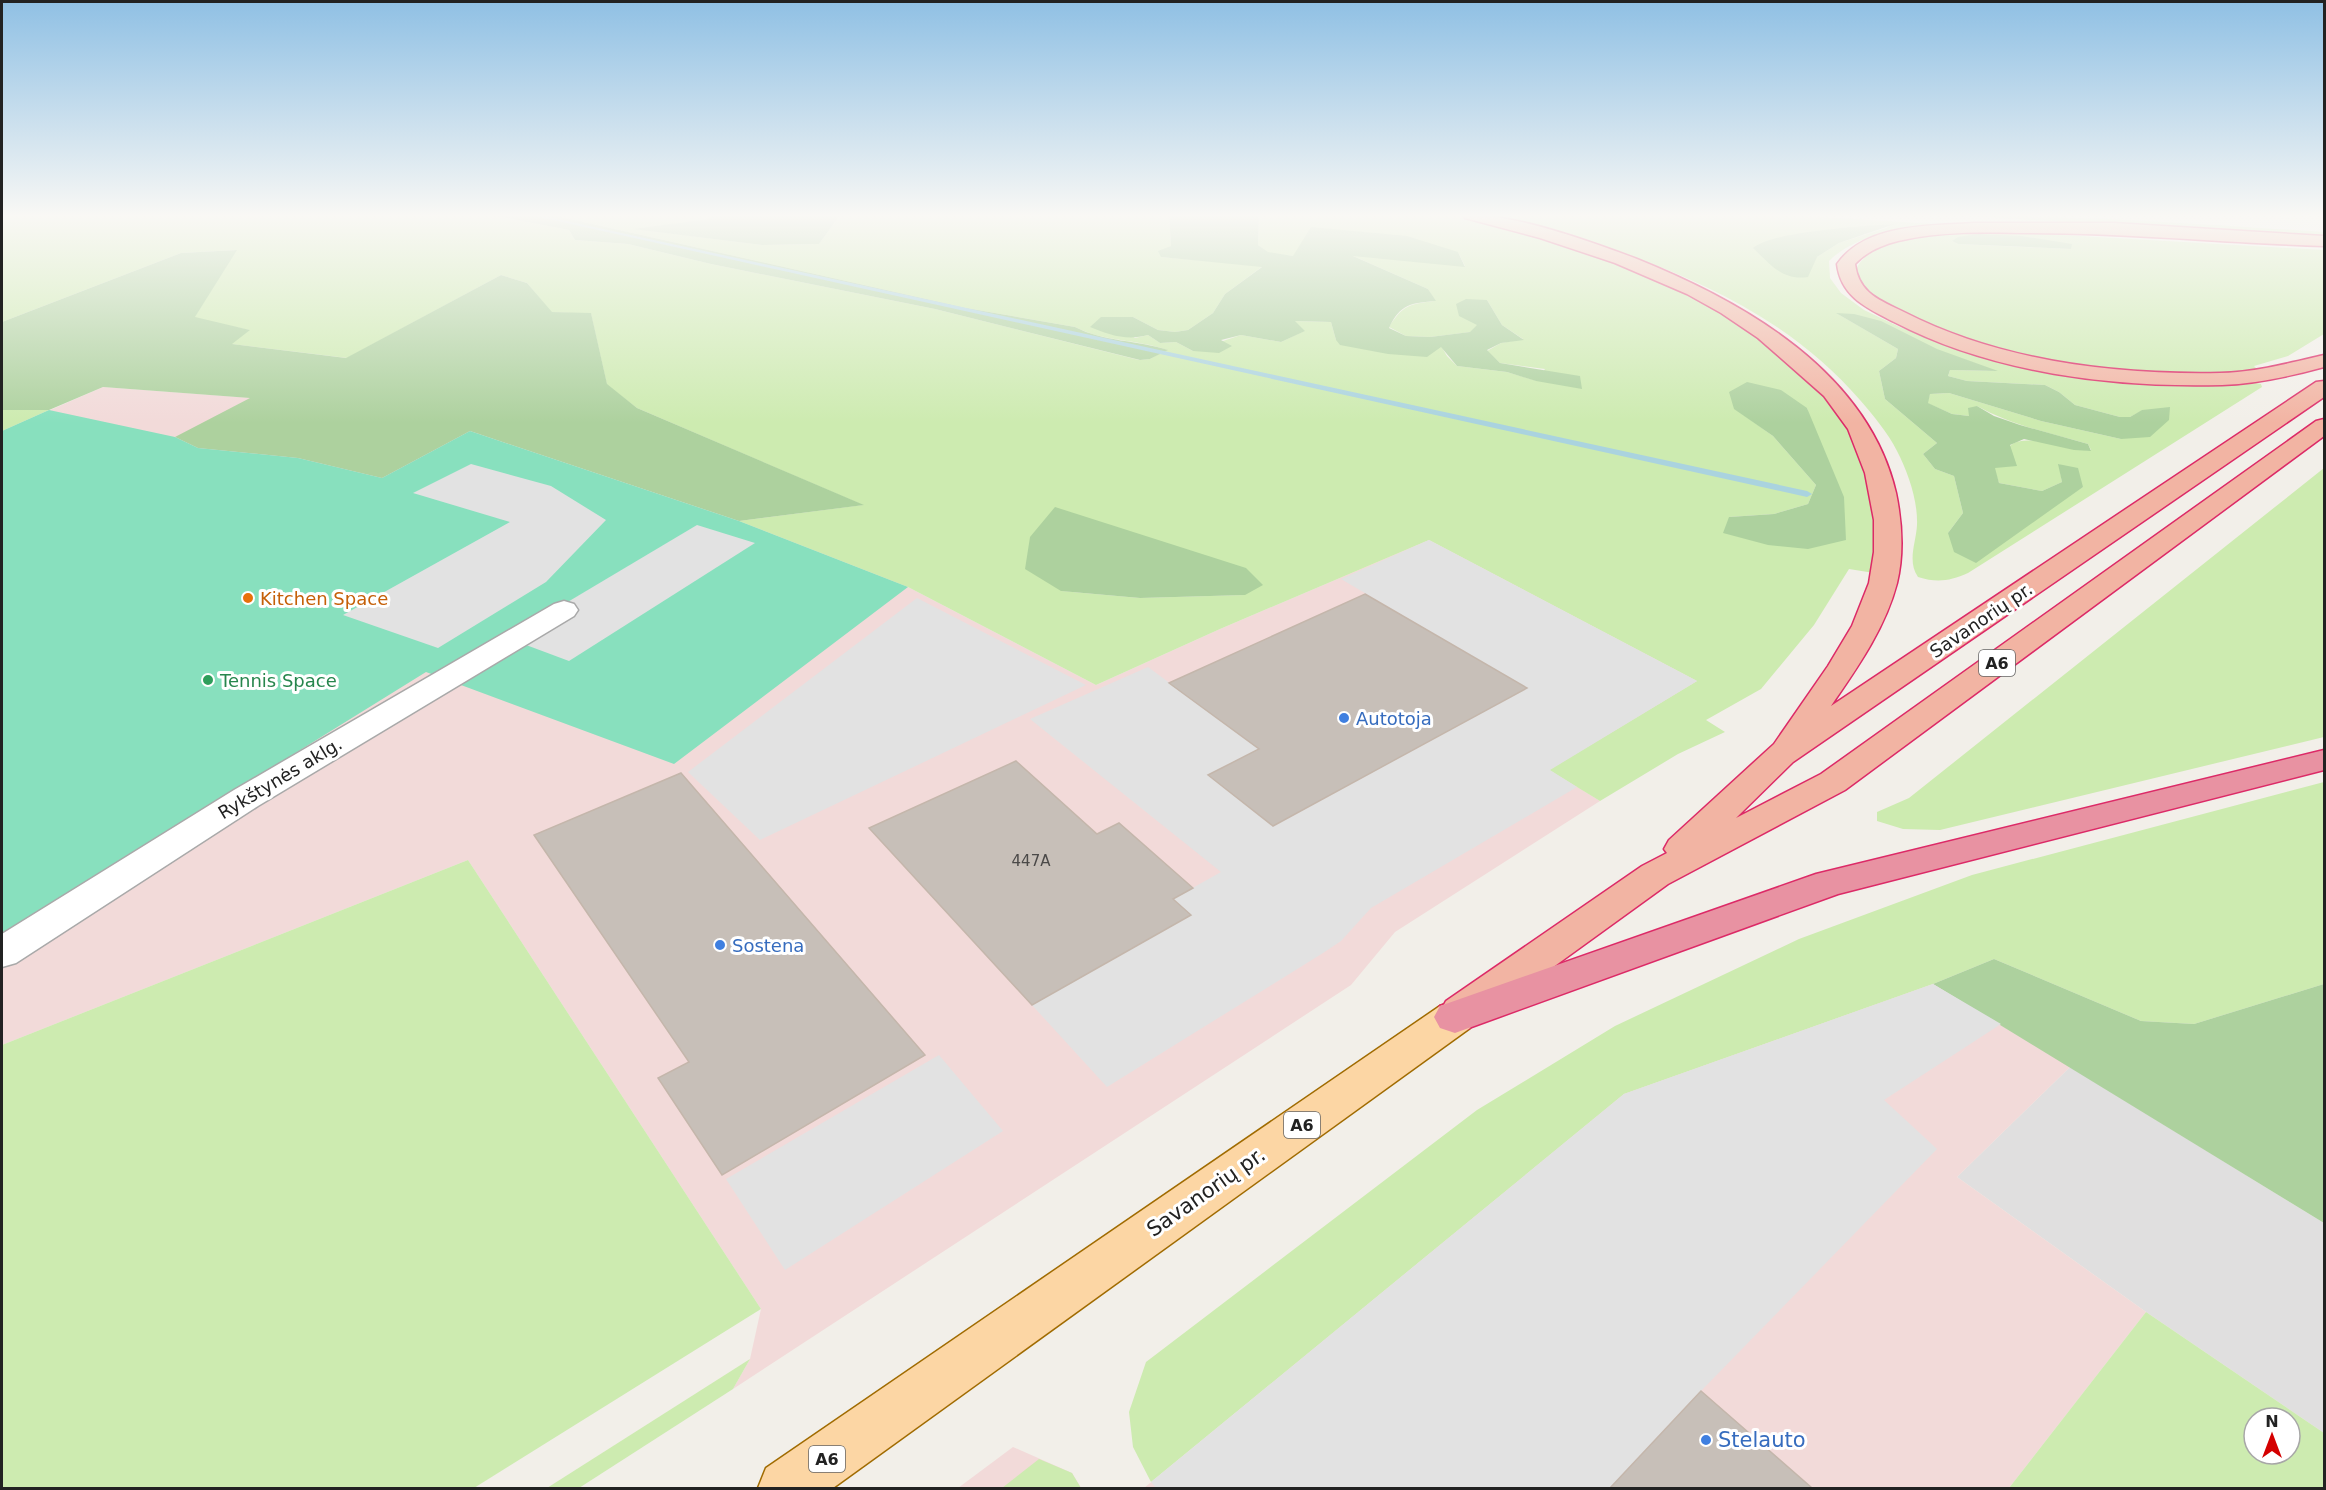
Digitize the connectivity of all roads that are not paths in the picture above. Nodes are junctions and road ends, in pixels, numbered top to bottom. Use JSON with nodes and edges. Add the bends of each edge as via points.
{"nodes":[{"id":1,"x":1678,"y":285,"type":"edge"},
{"id":2,"x":1852,"y":285,"type":"edge"},
{"id":3,"x":2325,"y":361,"type":"edge"},
{"id":4,"x":2325,"y":387,"type":"edge"},
{"id":5,"x":2325,"y":426,"type":"edge"},
{"id":6,"x":564,"y":610,"type":"dead end"},
{"id":7,"x":1781,"y":755,"type":"junction"},
{"id":8,"x":2325,"y":760,"type":"edge"},
{"id":9,"x":1655,"y":875,"type":"junction"},
{"id":10,"x":2,"y":953,"type":"edge"},
{"id":11,"x":1455,"y":1017,"type":"junction"},
{"id":12,"x":786,"y":1488,"type":"edge"}],
"edges":[{"from":1,"to":7,"type":"highway","via":[[1761,330],[1821,379],[1859,427],[1884,492],[1888,525],[1884,580],[1875,607],[1861,636]]},
{"from":2,"to":3,"type":"highway","via":[[1862,297],[1903,321],[1968,345],[2036,363],[2113,374],[2222,379],[2270,375]]},
{"from":4,"to":7,"type":"highway","name":"Savanorių pr.","number":"A6"},
{"from":5,"to":9,"type":"highway","name":"Savanorių pr.","number":"A6","via":[[1833,782]]},
{"from":6,"to":10,"type":"street","name":"Rykštynės aklg.","via":[[246,798]]},
{"from":7,"to":9,"type":"highway","name":"Savanorių pr.","number":"A6"},
{"from":8,"to":11,"type":"highway","via":[[1829,883]]},
{"from":9,"to":11,"type":"highway","name":"Savanorių pr.","number":"A6"},
{"from":11,"to":12,"type":"main road","name":"Savanorių pr.","number":"A6"}]}
